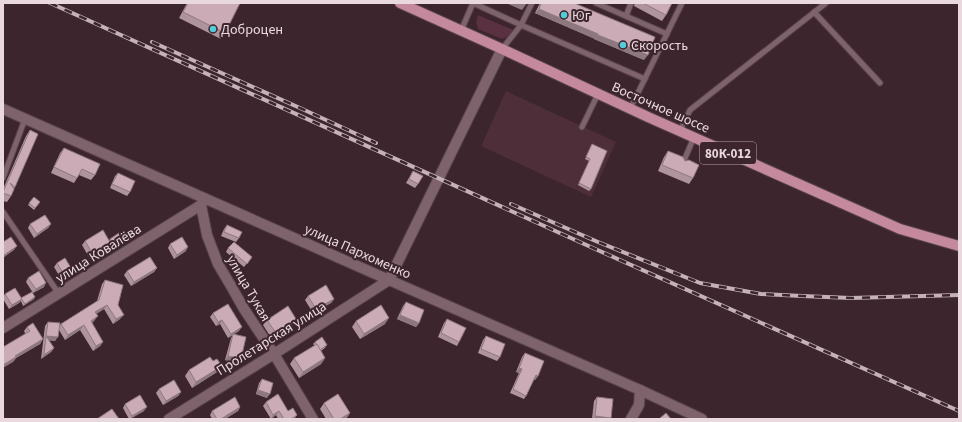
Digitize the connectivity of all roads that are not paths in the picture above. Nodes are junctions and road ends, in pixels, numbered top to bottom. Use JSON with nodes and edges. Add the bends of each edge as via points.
{"nodes":[{"id":1,"x":400,"y":3,"type":"edge"},
{"id":2,"x":473,"y":3,"type":"edge"},
{"id":3,"x":532,"y":3,"type":"edge"},
{"id":4,"x":596,"y":3,"type":"edge"},
{"id":5,"x":631,"y":3,"type":"edge"},
{"id":6,"x":682,"y":3,"type":"edge"},
{"id":7,"x":826,"y":3,"type":"edge"},
{"id":8,"x":814,"y":12,"type":"junction"},
{"id":9,"x":626,"y":16,"type":"junction"},
{"id":10,"x":521,"y":25,"type":"junction"},
{"id":11,"x":460,"y":30,"type":"junction"},
{"id":12,"x":667,"y":34,"type":"junction"},
{"id":13,"x":502,"y":49,"type":"junction"},
{"id":14,"x":645,"y":79,"type":"junction"},
{"id":15,"x":880,"y":83,"type":"dead end"},
{"id":16,"x":598,"y":94,"type":"junction"},
{"id":17,"x":3,"y":109,"type":"edge"},
{"id":18,"x":630,"y":109,"type":"junction"},
{"id":19,"x":25,"y":119,"type":"junction"},
{"id":20,"x":582,"y":127,"type":"dead end"},
{"id":21,"x":680,"y":131,"type":"junction"},
{"id":22,"x":694,"y":137,"type":"junction"},
{"id":23,"x":683,"y":163,"type":"edge"},
{"id":24,"x":3,"y":178,"type":"edge"},
{"id":25,"x":203,"y":202,"type":"junction"},
{"id":26,"x":3,"y":212,"type":"edge"},
{"id":27,"x":959,"y":246,"type":"edge"},
{"id":28,"x":389,"y":280,"type":"junction"},
{"id":29,"x":59,"y":294,"type":"junction"},
{"id":30,"x":3,"y":328,"type":"edge"},
{"id":31,"x":274,"y":354,"type":"junction"},
{"id":32,"x":640,"y":390,"type":"junction"},
{"id":33,"x":168,"y":419,"type":"edge"},
{"id":34,"x":313,"y":419,"type":"edge"},
{"id":35,"x":631,"y":419,"type":"edge"},
{"id":36,"x":702,"y":419,"type":"edge"}],
"edges":[{"from":1,"to":11,"type":"main road","name":"Восточное шоссе","number":"80К-012"},
{"from":2,"to":10,"type":"lane"},
{"from":2,"to":11,"type":"lane"},
{"from":3,"to":10,"type":"lane"},
{"from":4,"to":9,"type":"lane"},
{"from":5,"to":9,"type":"lane"},
{"from":6,"to":12,"type":"lane"},
{"from":7,"to":8,"type":"lane"},
{"from":8,"to":15,"type":"lane"},
{"from":8,"to":21,"type":"lane","via":[[690,110]]},
{"from":9,"to":12,"type":"lane"},
{"from":10,"to":13,"type":"lane"},
{"from":10,"to":14,"type":"lane"},
{"from":11,"to":13,"type":"main road","name":"Восточное шоссе","number":"80К-012"},
{"from":12,"to":14,"type":"lane"},
{"from":13,"to":16,"type":"main road","name":"Восточное шоссе","number":"80К-012"},
{"from":13,"to":28,"type":"main road"},
{"from":14,"to":18,"type":"lane"},
{"from":16,"to":18,"type":"main road","name":"Восточное шоссе","number":"80К-012"},
{"from":16,"to":20,"type":"lane"},
{"from":17,"to":19,"type":"main road","name":"улица Пархоменко"},
{"from":18,"to":21,"type":"main road","name":"Восточное шоссе","number":"80К-012"},
{"from":19,"to":24,"type":"lane"},
{"from":19,"to":25,"type":"main road","name":"улица Пархоменко"},
{"from":21,"to":22,"type":"main road","name":"Восточное шоссе","number":"80К-012"},
{"from":22,"to":23,"type":"lane"},
{"from":22,"to":27,"type":"main road","name":"Восточное шоссе","number":"80К-012","via":[[900,229]]},
{"from":25,"to":28,"type":"main road","name":"улица Пархоменко"},
{"from":25,"to":29,"type":"main road","name":"улица Ковалёва"},
{"from":25,"to":31,"type":"main road","name":"улица Тукая","via":[[207,235],[218,264]]},
{"from":26,"to":29,"type":"lane"},
{"from":28,"to":31,"type":"main road","name":"Пролетарская улица"},
{"from":28,"to":32,"type":"main road","name":"улица Пархоменко"},
{"from":29,"to":30,"type":"main road","name":"улица Ковалёва"},
{"from":31,"to":33,"type":"main road","name":"Пролетарская улица"},
{"from":31,"to":34,"type":"main road","name":"улица Тукая"},
{"from":32,"to":35,"type":"main road","via":[[639,405]]},
{"from":32,"to":36,"type":"main road","name":"улица Пархоменко"}]}
